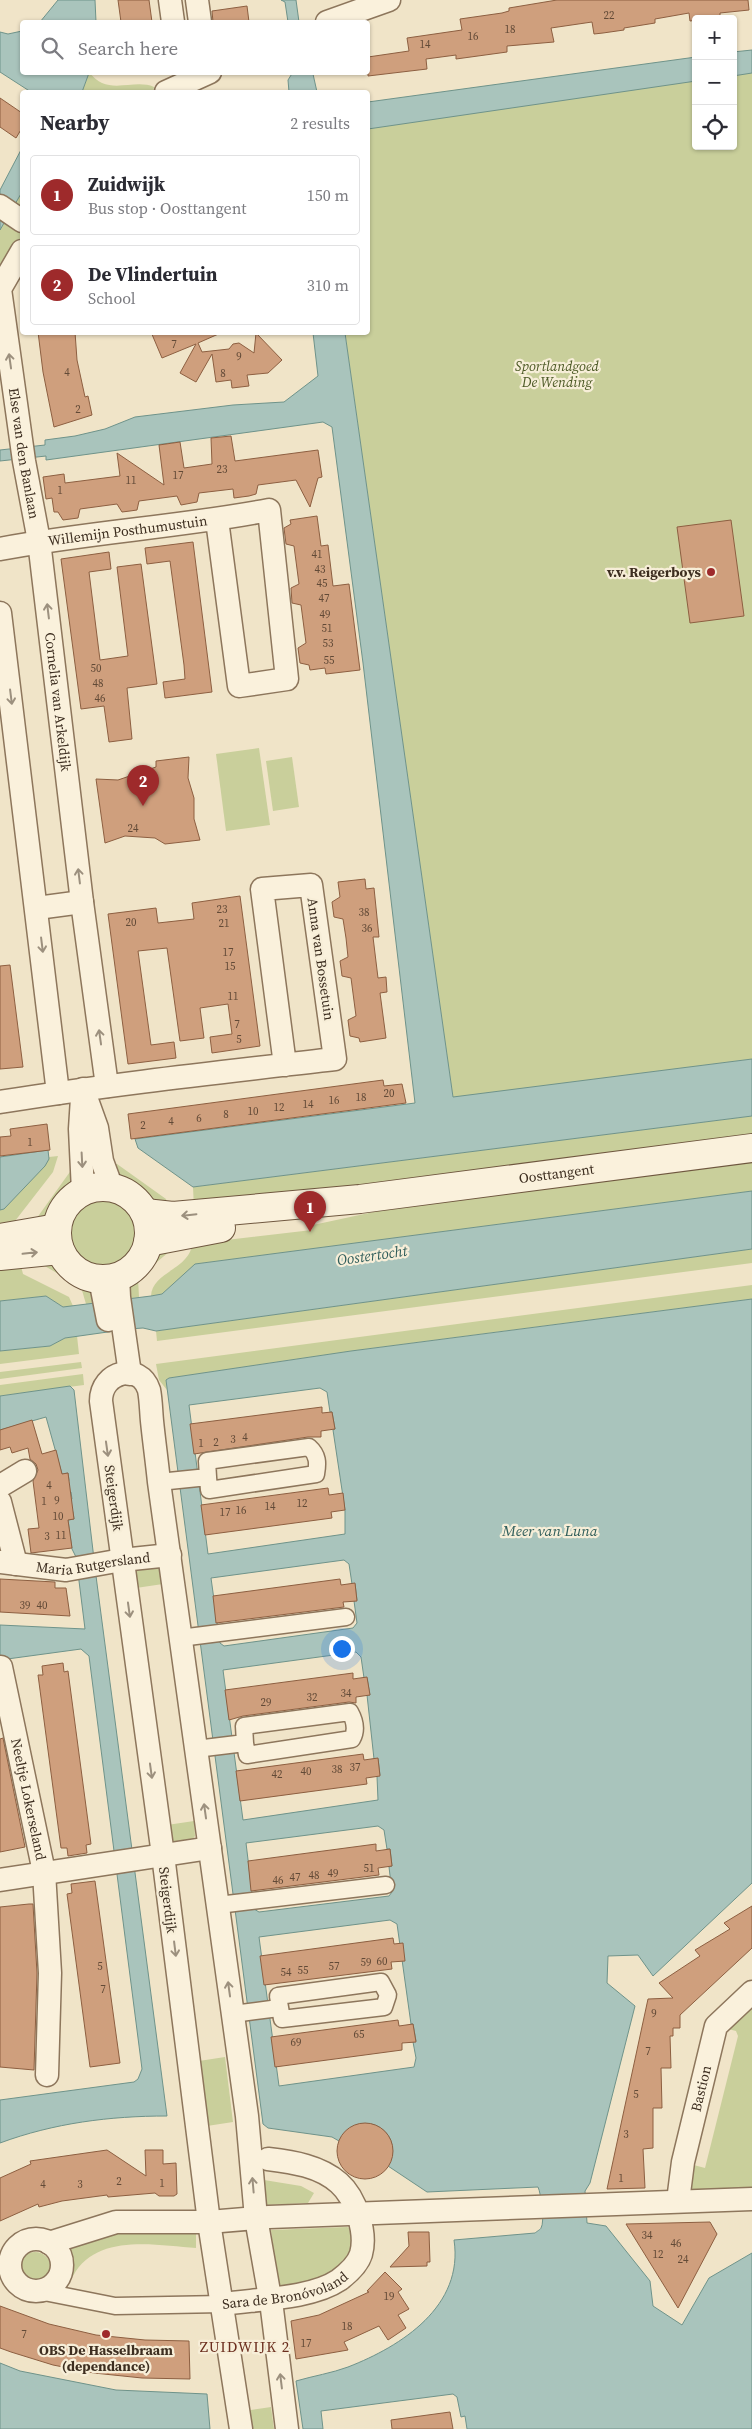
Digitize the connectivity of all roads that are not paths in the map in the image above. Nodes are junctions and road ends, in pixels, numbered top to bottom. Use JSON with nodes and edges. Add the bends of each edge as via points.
{"nodes":[{"id":1,"x":170,"y":0,"type":"edge"},
{"id":2,"x":197,"y":0,"type":"edge"},
{"id":3,"x":389,"y":0,"type":"edge"},
{"id":4,"x":173,"y":20,"type":"edge"},
{"id":5,"x":200,"y":20,"type":"edge"},
{"id":6,"x":333,"y":20,"type":"edge"},
{"id":7,"x":208,"y":78,"type":"edge"},
{"id":8,"x":178,"y":85,"type":"edge"},
{"id":9,"x":20,"y":255,"type":"edge"},
{"id":10,"x":0,"y":290,"type":"edge"},
{"id":11,"x":217,"y":520,"type":"junction"},
{"id":12,"x":39,"y":541,"type":"junction"},
{"id":13,"x":0,"y":549,"type":"edge"},
{"id":14,"x":0,"y":614,"type":"edge"},
{"id":15,"x":82,"y":902,"type":"junction"},
{"id":16,"x":37,"y":908,"type":"junction"},
{"id":17,"x":284,"y":1065,"type":"junction"},
{"id":18,"x":107,"y":1086,"type":"junction"},
{"id":19,"x":83,"y":1089,"type":"junction"},
{"id":20,"x":58,"y":1093,"type":"junction"},
{"id":21,"x":0,"y":1102,"type":"edge"},
{"id":22,"x":752,"y":1148,"type":"edge"},
{"id":23,"x":112,"y":1188,"type":"junction"},
{"id":24,"x":83,"y":1191,"type":"junction"},
{"id":25,"x":360,"y":1199,"type":"junction"},
{"id":26,"x":145,"y":1213,"type":"junction"},
{"id":27,"x":0,"y":1238,"type":"edge"},
{"id":28,"x":59,"y":1239,"type":"junction"},
{"id":29,"x":148,"y":1242,"type":"junction"},
{"id":30,"x":0,"y":1256,"type":"edge"},
{"id":31,"x":110,"y":1288,"type":"junction"},
{"id":32,"x":122,"y":1374,"type":"junction"},
{"id":33,"x":25,"y":1471,"type":"dead end"},
{"id":34,"x":208,"y":1477,"type":"junction"},
{"id":35,"x":159,"y":1482,"type":"junction"},
{"id":36,"x":0,"y":1486,"type":"edge"},
{"id":37,"x":0,"y":1502,"type":"edge"},
{"id":38,"x":170,"y":1555,"type":"junction"},
{"id":39,"x":113,"y":1562,"type":"junction"},
{"id":40,"x":8,"y":1563,"type":"edge"},
{"id":41,"x":346,"y":1617,"type":"dead end"},
{"id":42,"x":180,"y":1638,"type":"junction"},
{"id":43,"x":1,"y":1667,"type":"edge"},
{"id":44,"x":245,"y":1744,"type":"junction"},
{"id":45,"x":196,"y":1749,"type":"junction"},
{"id":46,"x":210,"y":1848,"type":"junction"},
{"id":47,"x":152,"y":1856,"type":"junction"},
{"id":48,"x":44,"y":1872,"type":"junction"},
{"id":49,"x":0,"y":1880,"type":"edge"},
{"id":50,"x":386,"y":1885,"type":"dead end"},
{"id":51,"x":218,"y":1905,"type":"junction"},
{"id":52,"x":752,"y":1992,"type":"edge"},
{"id":53,"x":279,"y":2008,"type":"junction"},
{"id":54,"x":233,"y":2014,"type":"junction"},
{"id":55,"x":47,"y":2075,"type":"dead end"},
{"id":56,"x":268,"y":2159,"type":"dead end"},
{"id":57,"x":752,"y":2199,"type":"edge"},
{"id":58,"x":678,"y":2201,"type":"junction"},
{"id":59,"x":357,"y":2214,"type":"junction"},
{"id":60,"x":256,"y":2218,"type":"junction"},
{"id":61,"x":209,"y":2222,"type":"junction"},
{"id":62,"x":50,"y":2243,"type":"junction"},
{"id":63,"x":39,"y":2291,"type":"junction"},
{"id":64,"x":270,"y":2298,"type":"junction"},
{"id":65,"x":223,"y":2304,"type":"junction"},
{"id":66,"x":241,"y":2429,"type":"edge"},
{"id":67,"x":287,"y":2429,"type":"edge"}],
"edges":[{"from":1,"to":4,"type":"street"},
{"from":2,"to":5,"type":"street"},
{"from":3,"to":6,"type":"street"},
{"from":7,"to":8,"type":"street"},
{"from":9,"to":10,"type":"street","name":"Else van den Banlaan"},
{"from":12,"to":10,"type":"street","name":"Else van den Banlaan","one_way":true},
{"from":11,"to":11,"type":"street","name":"Willemijn Posthumustuin","via":[[239,686],[287,679],[269,510]]},
{"from":11,"to":12,"type":"street","name":"Willemijn Posthumustuin"},
{"from":12,"to":13,"type":"street"},
{"from":15,"to":12,"type":"street","name":"Cornelia van Arkeldijk","one_way":true},
{"from":14,"to":16,"type":"street","one_way":true},
{"from":15,"to":16,"type":"street"},
{"from":18,"to":15,"type":"street","name":"Cornelia van Arkeldijk","one_way":true},
{"from":16,"to":20,"type":"street","one_way":true},
{"from":17,"to":17,"type":"street","name":"Anna van Bossetuin","via":[[262,889],[311,885],[335,1059]]},
{"from":17,"to":18,"type":"street","name":"Anna van Bossetuin"},
{"from":18,"to":19,"type":"street"},
{"from":19,"to":20,"type":"street"},
{"from":19,"to":23,"type":"street"},
{"from":19,"to":24,"type":"street","one_way":true,"via":[[80,1129]]},
{"from":20,"to":21,"type":"street"},
{"from":22,"to":25,"type":"main road","name":"Oosttangent"},
{"from":23,"to":24,"type":"main road"},
{"from":23,"to":26,"type":"main road","via":[[131,1197]]},
{"from":24,"to":28,"type":"main road","via":[[63,1211]]},
{"from":25,"to":26,"type":"main road","name":"Oosttangent","one_way":true,"via":[[173,1216]]},
{"from":25,"to":29,"type":"main road","name":"Oosttangent"},
{"from":26,"to":29,"type":"main road","via":[[149,1227]]},
{"from":27,"to":28,"type":"main road"},
{"from":30,"to":28,"type":"main road","one_way":true},
{"from":28,"to":31,"type":"main road","via":[[69,1265]]},
{"from":29,"to":31,"type":"main road","via":[[135,1267]]},
{"from":31,"to":32,"type":"street"},
{"from":32,"to":35,"type":"street","via":[[139,1377],[148,1390]]},
{"from":32,"to":39,"type":"street","name":"Steigerdijk","one_way":true,"via":[[104,1385],[101,1401]]},
{"from":33,"to":36,"type":"street"},
{"from":34,"to":34,"type":"street","via":[[207,1461],[309,1447],[318,1462],[316,1474],[209,1490]]},
{"from":34,"to":35,"type":"street"},
{"from":35,"to":38,"type":"street"},
{"from":37,"to":40,"type":"street","name":"Maria Rutgersland"},
{"from":38,"to":39,"type":"street","name":"Maria Rutgersland"},
{"from":38,"to":42,"type":"street"},
{"from":39,"to":40,"type":"street","name":"Maria Rutgersland","via":[[66,1570]]},
{"from":39,"to":47,"type":"street","name":"Steigerdijk","one_way":true},
{"from":41,"to":42,"type":"street"},
{"from":42,"to":45,"type":"street"},
{"from":43,"to":48,"type":"street","name":"Neeltje Lokerseland"},
{"from":44,"to":44,"type":"street","via":[[244,1726],[350,1712],[354,1718],[352,1739],[247,1755]]},
{"from":44,"to":45,"type":"street"},
{"from":46,"to":45,"type":"street","one_way":true},
{"from":46,"to":47,"type":"street","name":"Neeltje Lokerseland"},
{"from":46,"to":51,"type":"street"},
{"from":47,"to":48,"type":"street","name":"Neeltje Lokerseland"},
{"from":47,"to":61,"type":"street","name":"Steigerdijk","one_way":true},
{"from":48,"to":49,"type":"street","name":"Neeltje Lokerseland"},
{"from":48,"to":55,"type":"street","name":"Neeltje Lokerseland","via":[[50,1973]]},
{"from":50,"to":51,"type":"street"},
{"from":54,"to":51,"type":"street","one_way":true},
{"from":52,"to":58,"type":"street","name":"Bastion","via":[[716,2026],[683,2162]]},
{"from":53,"to":53,"type":"street","via":[[278,1996],[381,1982],[388,1995],[384,2007],[319,2015],[282,2019]]},
{"from":53,"to":54,"type":"street"},
{"from":60,"to":54,"type":"street","one_way":true},
{"from":56,"to":59,"type":"street","name":"Sara de Bronóvoland","via":[[290,2161],[325,2174],[349,2193]]},
{"from":57,"to":58,"type":"street"},
{"from":58,"to":59,"type":"street","name":"Sara de Bronóvoland"},
{"from":59,"to":60,"type":"street","name":"Sara de Bronóvoland"},
{"from":59,"to":64,"type":"street","name":"Sara de Bronóvoland","via":[[362,2238],[361,2255],[354,2267],[338,2281],[318,2289]]},
{"from":60,"to":61,"type":"street","name":"Sara de Bronóvoland"},
{"from":60,"to":64,"type":"street"},
{"from":61,"to":62,"type":"street","name":"Sara de Bronóvoland","via":[[116,2222]]},
{"from":61,"to":65,"type":"street","name":"Steigerdijk"},
{"from":62,"to":63,"type":"street","via":[[60,2255],[62,2271],[53,2285]]},
{"from":62,"to":63,"type":"street","name":"Sara de Bronóvoland","via":[[26,2241],[11,2258],[10,2267],[16,2282],[30,2291]]},
{"from":63,"to":65,"type":"street","name":"Sara de Bronóvoland","via":[[116,2306]]},
{"from":64,"to":65,"type":"street","name":"Sara de Bronóvoland"},
{"from":67,"to":64,"type":"street","one_way":true},
{"from":65,"to":66,"type":"street","name":"Steigerdijk"}]}
